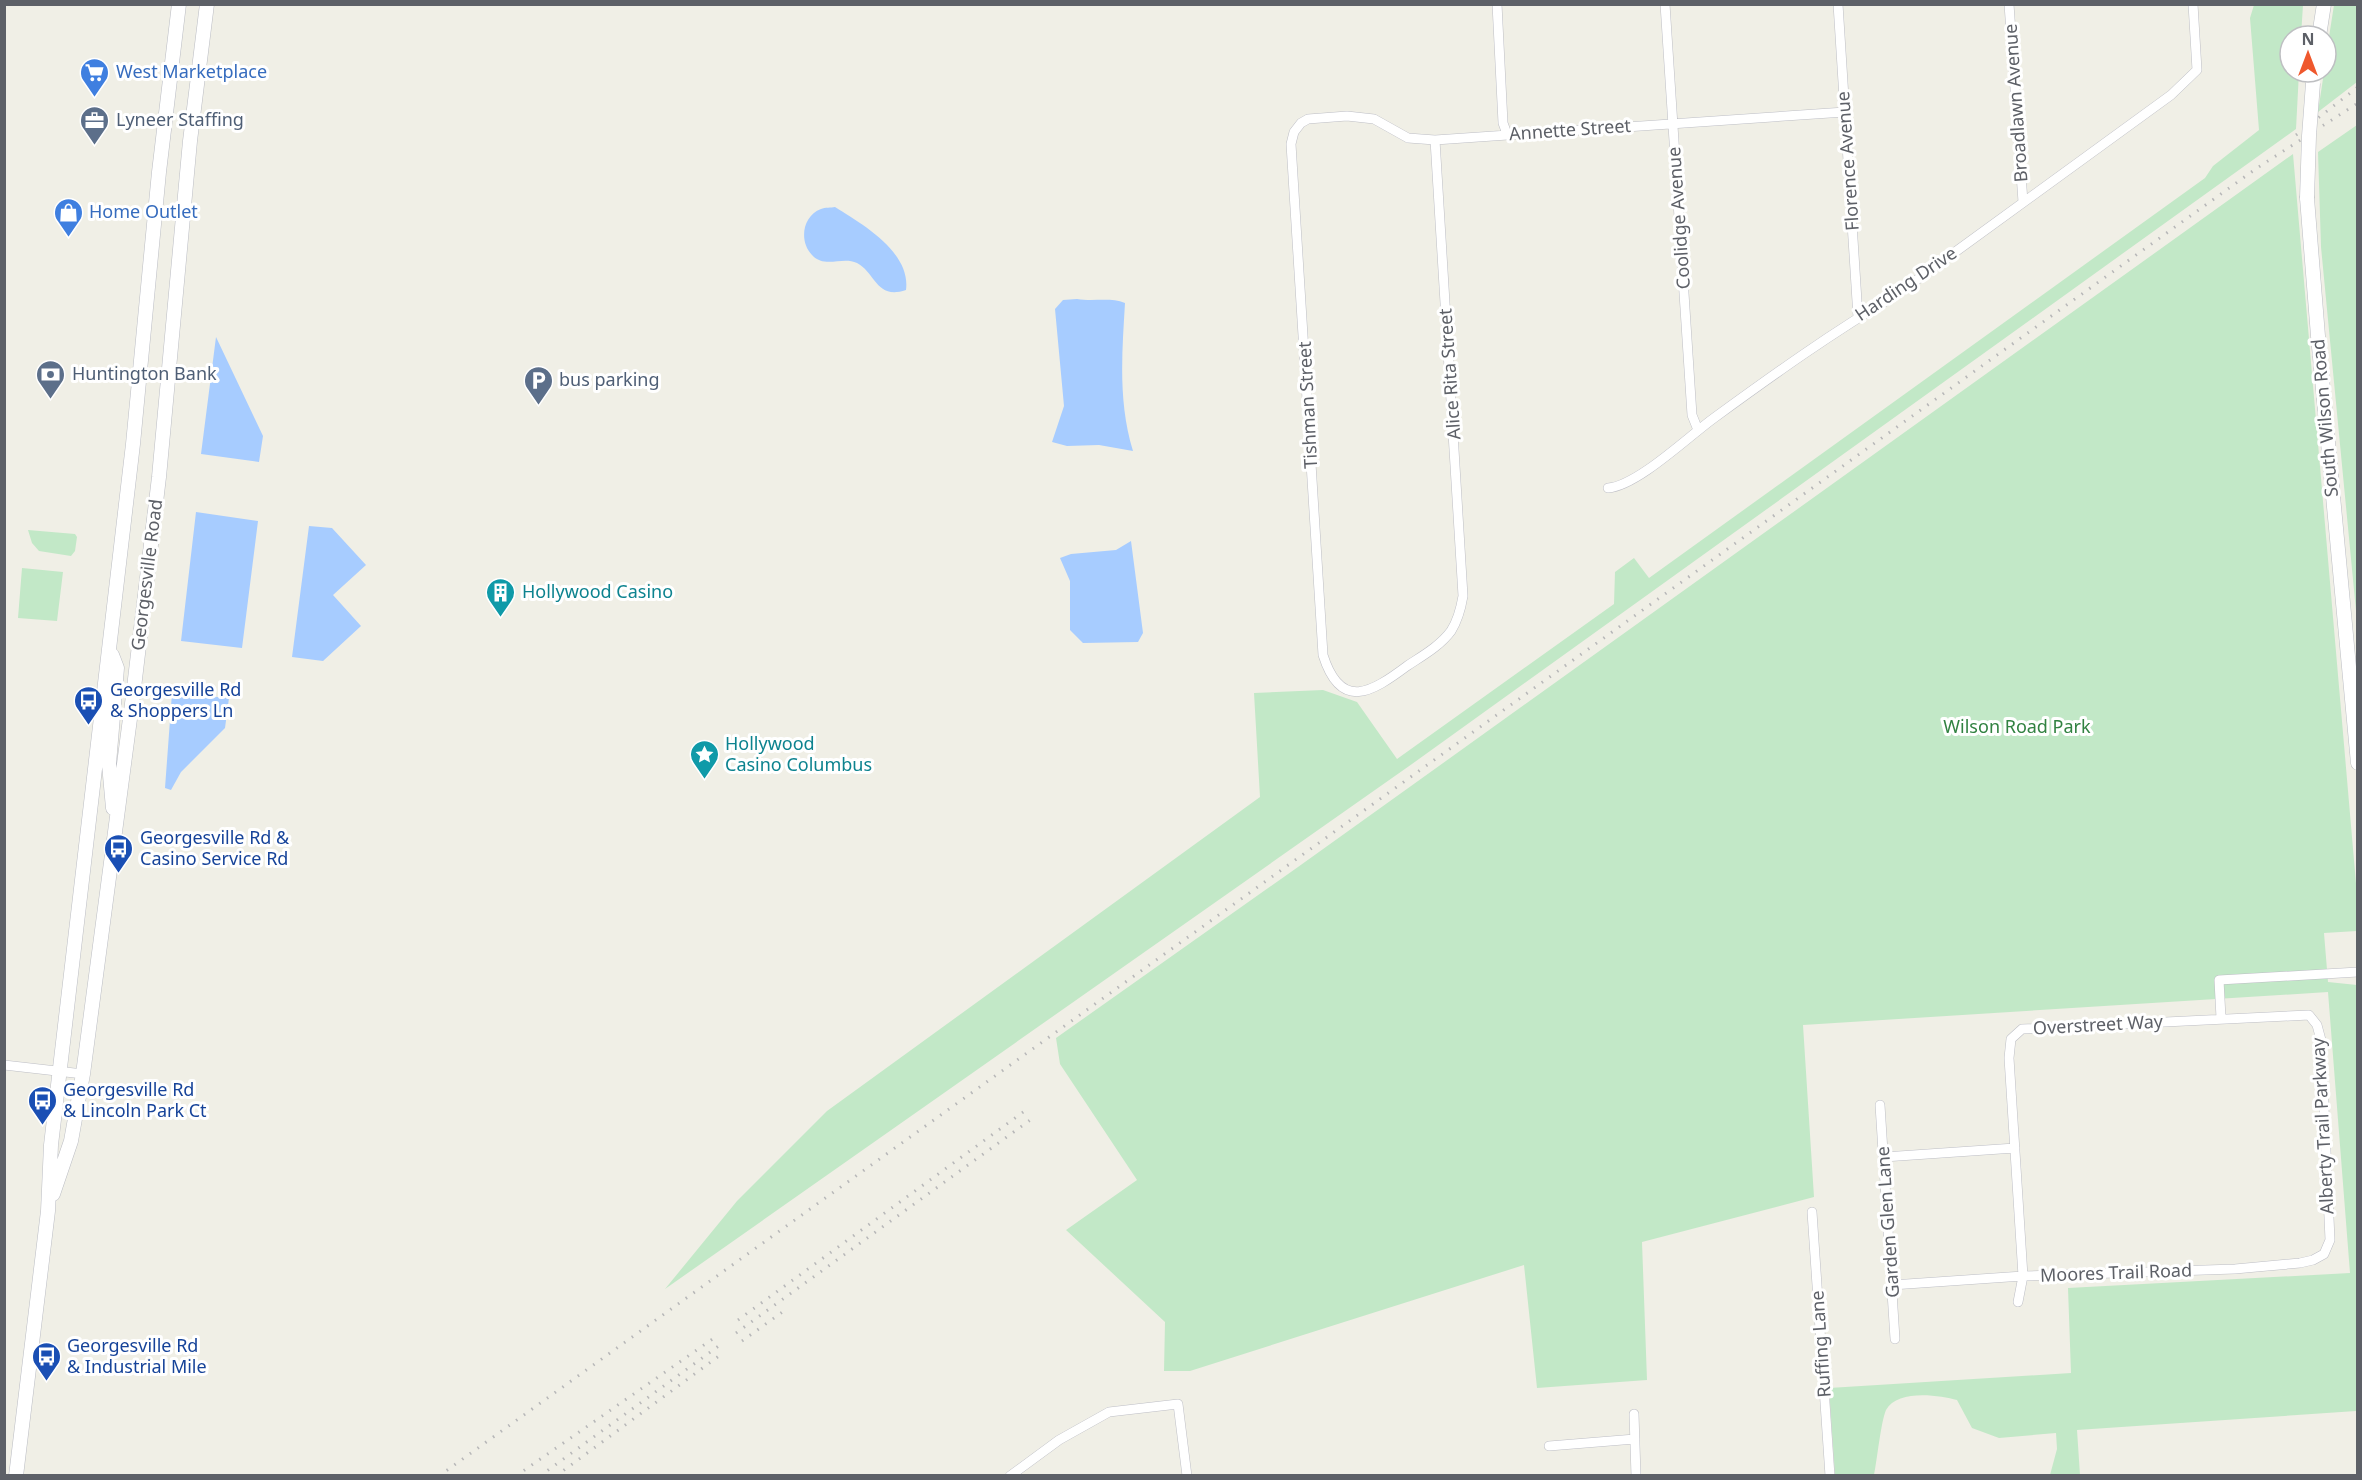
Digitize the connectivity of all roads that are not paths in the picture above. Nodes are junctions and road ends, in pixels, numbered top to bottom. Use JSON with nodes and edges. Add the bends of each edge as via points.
{"nodes":[{"id":1,"x":178,"y":4,"type":"edge"},
{"id":2,"x":207,"y":4,"type":"edge"},
{"id":3,"x":1497,"y":4,"type":"edge"},
{"id":4,"x":1665,"y":4,"type":"edge"},
{"id":5,"x":1838,"y":4,"type":"edge"},
{"id":6,"x":2009,"y":4,"type":"edge"},
{"id":7,"x":2193,"y":4,"type":"edge"},
{"id":8,"x":2315,"y":4,"type":"edge"},
{"id":9,"x":2324,"y":4,"type":"edge"},
{"id":10,"x":2316,"y":24,"type":"edge"},
{"id":11,"x":2320,"y":24,"type":"edge"},
{"id":12,"x":2313,"y":84,"type":"edge"},
{"id":13,"x":1845,"y":112,"type":"junction"},
{"id":14,"x":1301,"y":123,"type":"joint"},
{"id":15,"x":1673,"y":124,"type":"junction"},
{"id":16,"x":1507,"y":134,"type":"junction"},
{"id":17,"x":1435,"y":140,"type":"junction"},
{"id":18,"x":2022,"y":202,"type":"junction"},
{"id":19,"x":1858,"y":317,"type":"junction"},
{"id":20,"x":1698,"y":429,"type":"junction"},
{"id":21,"x":1608,"y":488,"type":"dead end"},
{"id":22,"x":1461,"y":609,"type":"joint"},
{"id":23,"x":110,"y":650,"type":"junction"},
{"id":24,"x":2358,"y":762,"type":"edge"},
{"id":25,"x":115,"y":835,"type":"junction"},
{"id":26,"x":2358,"y":972,"type":"edge"},
{"id":27,"x":2309,"y":1015,"type":"joint"},
{"id":28,"x":2221,"y":1018,"type":"junction"},
{"id":29,"x":4,"y":1065,"type":"edge"},
{"id":30,"x":60,"y":1072,"type":"junction"},
{"id":31,"x":82,"y":1074,"type":"junction"},
{"id":32,"x":1880,"y":1105,"type":"dead end"},
{"id":33,"x":2015,"y":1148,"type":"junction"},
{"id":34,"x":1884,"y":1157,"type":"junction"},
{"id":35,"x":48,"y":1211,"type":"junction"},
{"id":36,"x":1812,"y":1212,"type":"dead end"},
{"id":37,"x":2330,"y":1240,"type":"joint"},
{"id":38,"x":2022,"y":1276,"type":"junction"},
{"id":39,"x":1892,"y":1285,"type":"junction"},
{"id":40,"x":2018,"y":1302,"type":"dead end"},
{"id":41,"x":1895,"y":1339,"type":"dead end"},
{"id":42,"x":1634,"y":1414,"type":"dead end"},
{"id":43,"x":1635,"y":1440,"type":"junction"},
{"id":44,"x":1549,"y":1446,"type":"dead end"},
{"id":45,"x":16,"y":1476,"type":"edge"},
{"id":46,"x":1010,"y":1476,"type":"edge"},
{"id":47,"x":1187,"y":1476,"type":"edge"},
{"id":48,"x":1636,"y":1476,"type":"edge"},
{"id":49,"x":1830,"y":1476,"type":"edge"}],
"edges":[{"from":1,"to":23,"type":"main road","name":"Georgesville Road"},
{"from":2,"to":25,"type":"main road","name":"Georgesville Road","via":[[190,141],[159,477]]},
{"from":3,"to":16,"type":"street","via":[[1503,123]]},
{"from":4,"to":15,"type":"street","name":"Coolidge Avenue"},
{"from":5,"to":13,"type":"street","name":"Florence Avenue"},
{"from":6,"to":18,"type":"street","name":"Broadlawn Avenue"},
{"from":7,"to":18,"type":"street","name":"Harding Drive","via":[[2197,70],[2171,95]]},
{"from":8,"to":10,"type":"main road"},
{"from":9,"to":11,"type":"main road"},
{"from":12,"to":24,"type":"main road","name":"South Wilson Road","bridge":true,"via":[[2307,198]]},
{"from":13,"to":15,"type":"street","name":"Annette Street"},
{"from":13,"to":19,"type":"street","name":"Florence Avenue"},
{"from":14,"to":17,"type":"street","name":"Annette Street","via":[[1316,118],[1366,117],[1408,138]]},
{"from":14,"to":22,"type":"street","name":"Tishman Street","via":[[1291,144],[1323,655],[1328,671],[1338,685],[1357,692],[1380,686],[1435,647],[1450,632]]},
{"from":15,"to":16,"type":"street","name":"Annette Street"},
{"from":15,"to":20,"type":"street","name":"Coolidge Avenue","via":[[1692,415]]},
{"from":16,"to":17,"type":"street","name":"Annette Street"},
{"from":17,"to":22,"type":"street","name":"Alice Rita Street","via":[[1462,570]]},
{"from":18,"to":19,"type":"street","name":"Harding Drive","via":[[1896,295]]},
{"from":19,"to":20,"type":"street","name":"Harding Drive"},
{"from":20,"to":21,"type":"street","name":"Harding Drive","via":[[1620,487]]},
{"from":23,"to":25,"type":"main road","via":[[117,668],[109,764]]},
{"from":23,"to":30,"type":"main road","name":"Georgesville Road"},
{"from":25,"to":31,"type":"main road","name":"Georgesville Road"},
{"from":26,"to":28,"type":"street","via":[[2218,980]]},
{"from":27,"to":28,"type":"street","name":"Overstreet Way"},
{"from":27,"to":37,"type":"street","name":"Alberty Trail Parkway","via":[[2317,1025],[2320,1040]]},
{"from":28,"to":33,"type":"street","name":"Overstreet Way","via":[[2022,1029],[2011,1039],[2009,1058]]},
{"from":29,"to":30,"type":"street"},
{"from":30,"to":31,"type":"street"},
{"from":30,"to":35,"type":"main road","name":"Georgesville Road"},
{"from":31,"to":35,"type":"main road","name":"Georgesville Road","via":[[71,1141]]},
{"from":32,"to":34,"type":"street","name":"Garden Glen Lane"},
{"from":33,"to":34,"type":"street"},
{"from":33,"to":38,"type":"street","name":"Overstreet Way"},
{"from":34,"to":39,"type":"street","name":"Garden Glen Lane"},
{"from":35,"to":45,"type":"main road","name":"Georgesville Road"},
{"from":36,"to":49,"type":"street","name":"Ruffing Lane"},
{"from":37,"to":38,"type":"street","name":"Moores Trail Road","via":[[2324,1254],[2300,1263]]},
{"from":38,"to":39,"type":"street","name":"Moores Trail Road"},
{"from":38,"to":40,"type":"street","name":"Overstreet Way"},
{"from":39,"to":41,"type":"street","name":"Garden Glen Lane"},
{"from":42,"to":43,"type":"street"},
{"from":43,"to":44,"type":"street"},
{"from":43,"to":48,"type":"street"},
{"from":46,"to":47,"type":"street","via":[[1059,1440],[1109,1412],[1179,1404]]}]}
